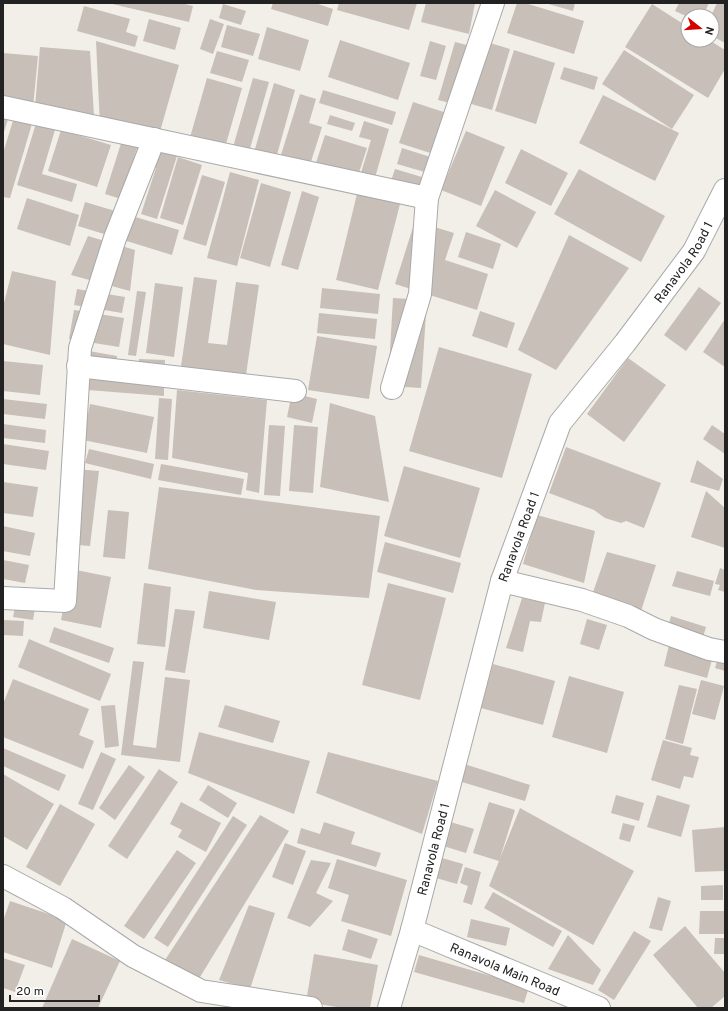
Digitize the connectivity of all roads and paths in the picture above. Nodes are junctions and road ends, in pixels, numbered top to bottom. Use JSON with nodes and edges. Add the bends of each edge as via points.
{"nodes":[{"id":1,"x":493,"y":3,"type":"edge"},
{"id":2,"x":3,"y":107,"type":"edge"},
{"id":3,"x":154,"y":139,"type":"junction"},
{"id":4,"x":725,"y":190,"type":"edge"},
{"id":5,"x":427,"y":198,"type":"junction"},
{"id":6,"x":78,"y":366,"type":"junction"},
{"id":7,"x":392,"y":388,"type":"dead end"},
{"id":8,"x":295,"y":391,"type":"dead end"},
{"id":9,"x":502,"y":581,"type":"junction"},
{"id":10,"x":3,"y":598,"type":"edge"},
{"id":11,"x":725,"y":652,"type":"edge"},
{"id":12,"x":3,"y":876,"type":"edge"},
{"id":13,"x":412,"y":930,"type":"junction"},
{"id":14,"x":311,"y":1008,"type":"edge"},
{"id":15,"x":389,"y":1008,"type":"edge"},
{"id":16,"x":599,"y":1008,"type":"edge"}],
"edges":[{"from":1,"to":5,"type":"street"},
{"from":2,"to":3,"type":"street"},
{"from":3,"to":5,"type":"street"},
{"from":3,"to":6,"type":"street","via":[[115,238],[80,348]]},
{"from":4,"to":9,"type":"street","name":"Ranavola Road 1","via":[[694,251],[560,423]]},
{"from":5,"to":7,"type":"street","via":[[420,294]]},
{"from":6,"to":8,"type":"street"},
{"from":6,"to":10,"type":"street","via":[[65,601]]},
{"from":9,"to":11,"type":"street","via":[[582,600],[709,649]]},
{"from":9,"to":13,"type":"street","name":"Ranavola Road 1"},
{"from":12,"to":14,"type":"street","via":[[63,908],[133,956],[201,991]]},
{"from":13,"to":15,"type":"street","name":"Ranavola Road 1"},
{"from":13,"to":16,"type":"street","name":"Ranavola Main Road"}]}
